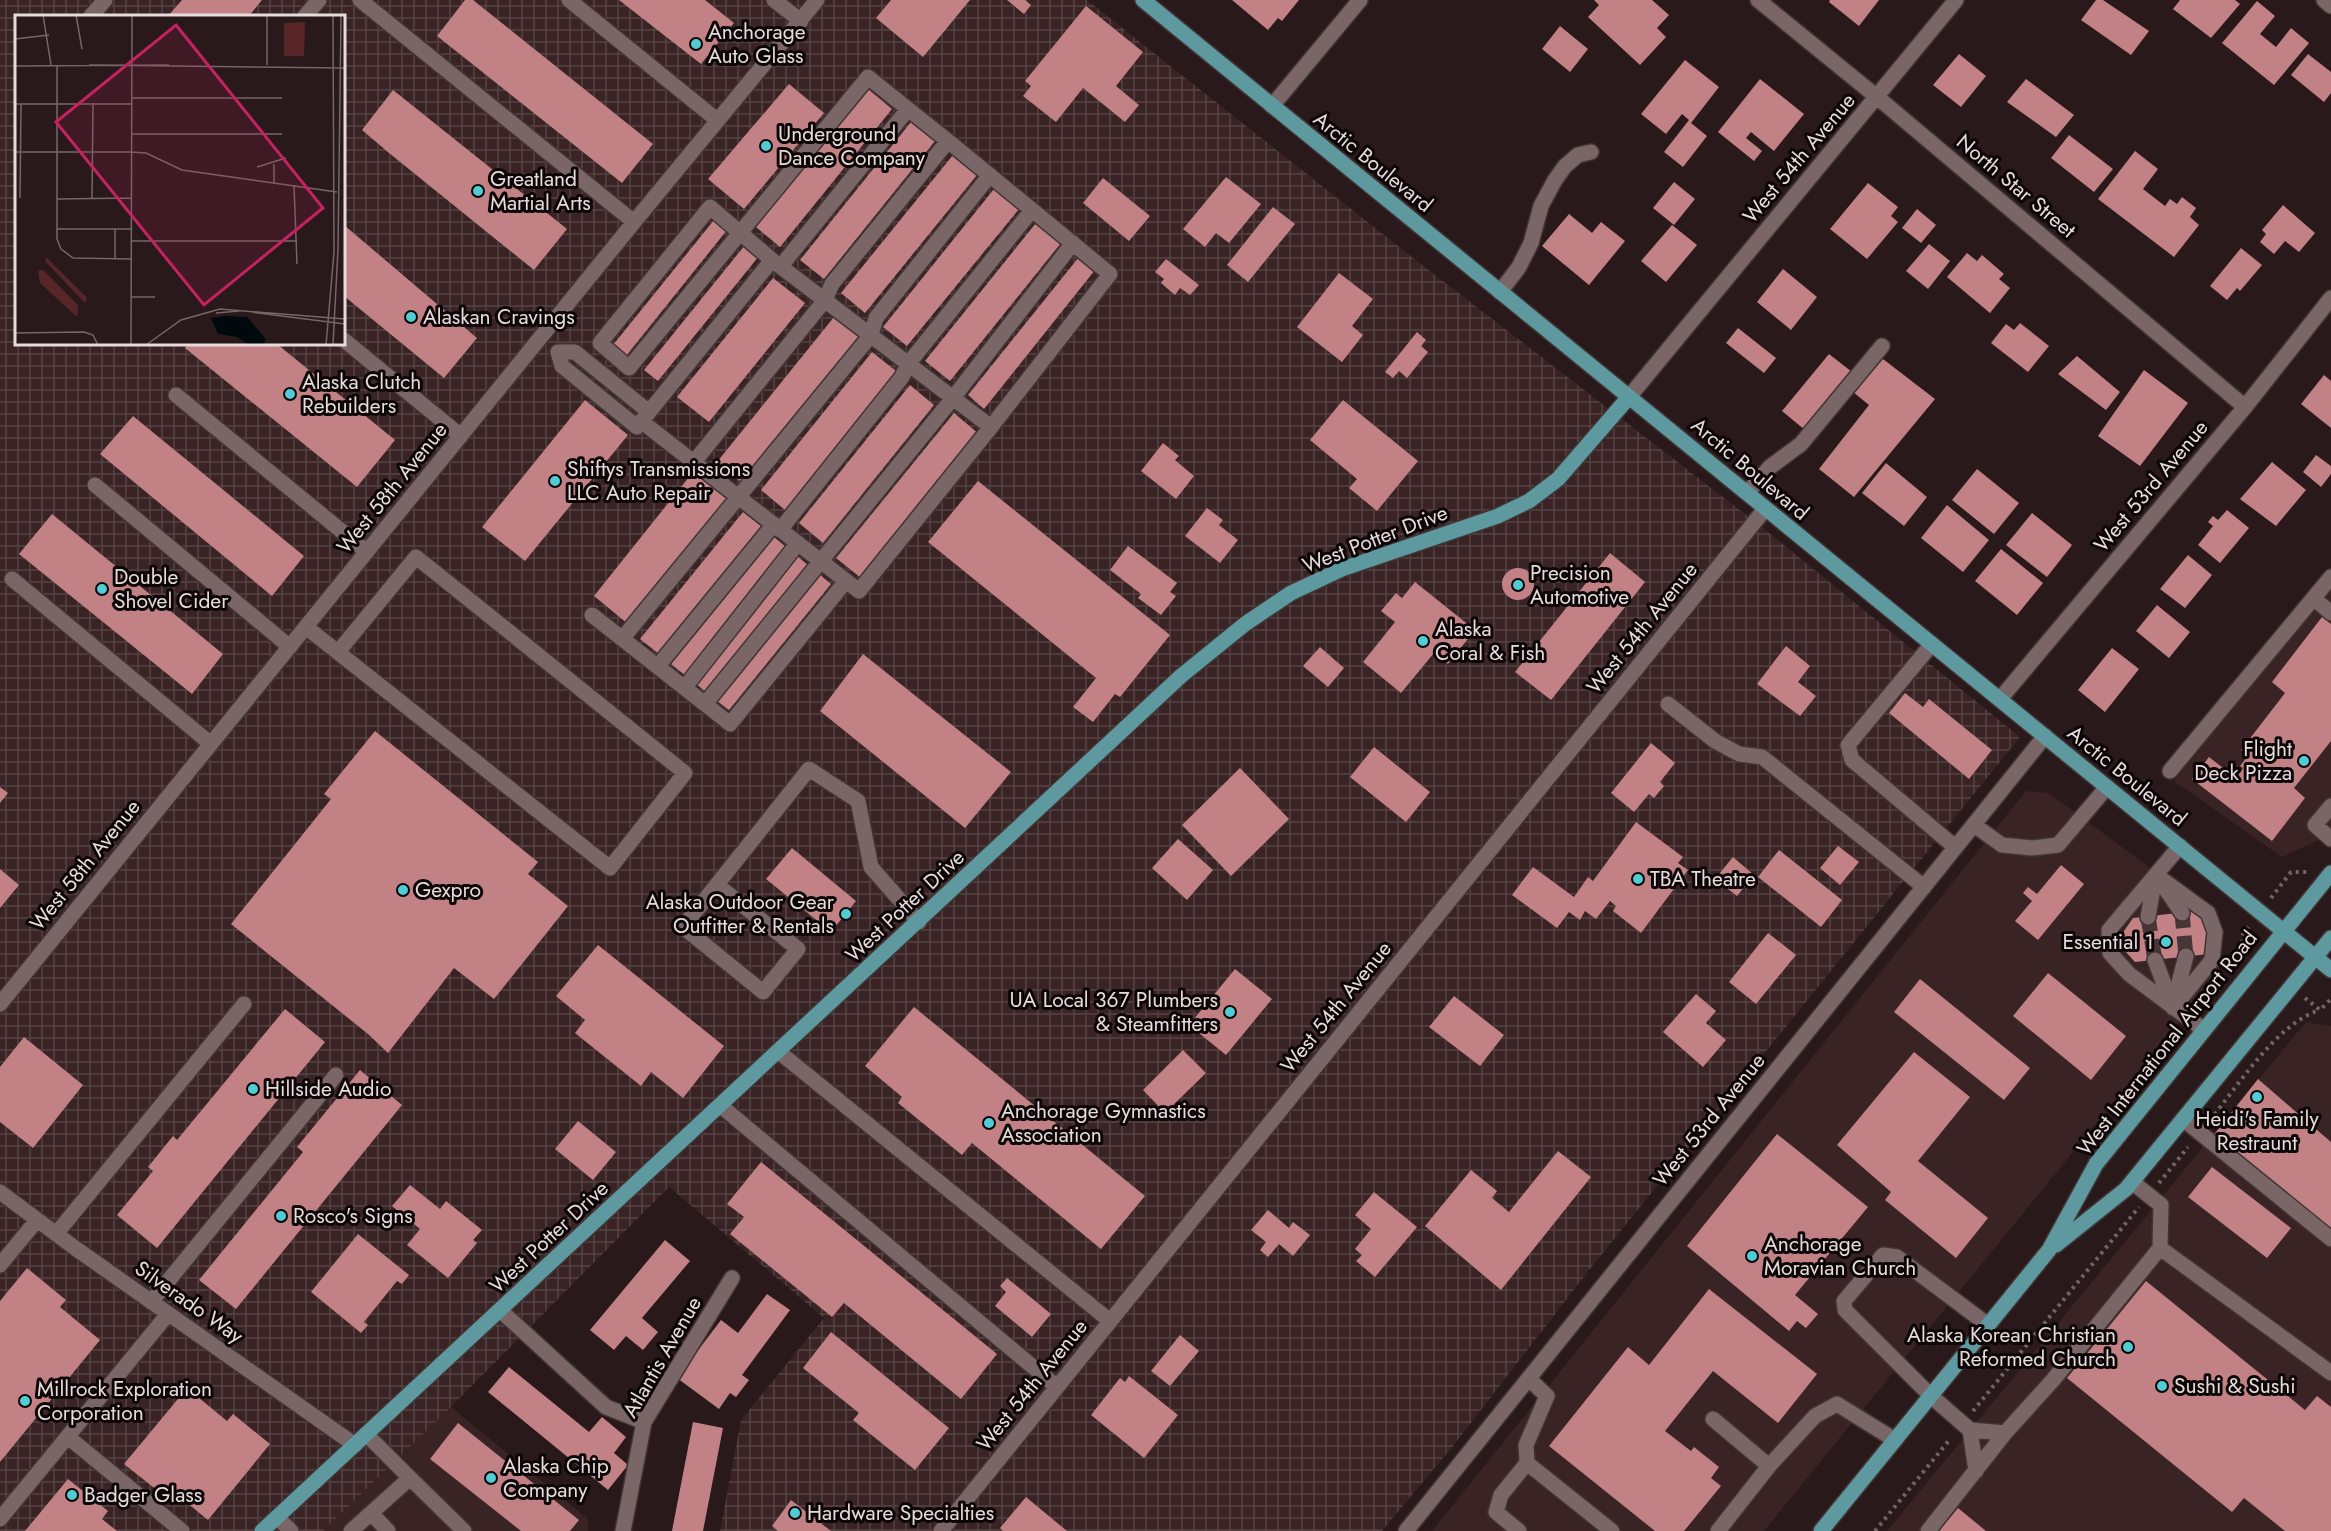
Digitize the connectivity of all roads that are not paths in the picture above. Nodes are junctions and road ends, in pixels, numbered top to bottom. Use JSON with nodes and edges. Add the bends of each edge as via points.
{"nodes":[{"id":1,"x":105,"y":0,"type":"edge"},
{"id":2,"x":319,"y":0,"type":"edge"},
{"id":3,"x":360,"y":0,"type":"edge"},
{"id":4,"x":569,"y":0,"type":"edge"},
{"id":5,"x":774,"y":0,"type":"edge"},
{"id":6,"x":817,"y":0,"type":"edge"},
{"id":7,"x":1143,"y":0,"type":"edge"},
{"id":8,"x":1360,"y":0,"type":"edge"},
{"id":9,"x":1758,"y":0,"type":"edge"},
{"id":10,"x":1956,"y":0,"type":"edge"},
{"id":11,"x":2324,"y":0,"type":"edge"},
{"id":12,"x":2331,"y":6,"type":"edge"},
{"id":13,"x":93,"y":15,"type":"edge"},
{"id":14,"x":306,"y":15,"type":"edge"},
{"id":15,"x":801,"y":21,"type":"junction"},
{"id":16,"x":1877,"y":97,"type":"junction"},
{"id":17,"x":1272,"y":106,"type":"junction"},
{"id":18,"x":908,"y":109,"type":"junction"},
{"id":19,"x":717,"y":120,"type":"junction"},
{"id":20,"x":948,"y":141,"type":"junction"},
{"id":21,"x":1591,"y":152,"type":"dead end"},
{"id":22,"x":990,"y":175,"type":"junction"},
{"id":23,"x":1032,"y":210,"type":"junction"},
{"id":24,"x":634,"y":222,"type":"junction"},
{"id":25,"x":740,"y":232,"type":"junction"},
{"id":26,"x":1073,"y":243,"type":"junction"},
{"id":27,"x":776,"y":263,"type":"junction"},
{"id":28,"x":1500,"y":292,"type":"junction"},
{"id":29,"x":2331,"y":298,"type":"edge"},
{"id":30,"x":825,"y":300,"type":"junction"},
{"id":31,"x":871,"y":335,"type":"junction"},
{"id":32,"x":542,"y":337,"type":"junction"},
{"id":33,"x":345,"y":341,"type":"edge"},
{"id":34,"x":1882,"y":346,"type":"dead end"},
{"id":35,"x":558,"y":352,"type":"junction"},
{"id":36,"x":908,"y":364,"type":"junction"},
{"id":37,"x":629,"y":368,"type":"junction"},
{"id":38,"x":615,"y":385,"type":"junction"},
{"id":39,"x":176,"y":395,"type":"dead end"},
{"id":40,"x":1629,"y":397,"type":"junction"},
{"id":41,"x":952,"y":398,"type":"junction"},
{"id":42,"x":2245,"y":407,"type":"junction"},
{"id":43,"x":642,"y":420,"type":"junction"},
{"id":44,"x":990,"y":427,"type":"junction"},
{"id":45,"x":461,"y":436,"type":"junction"},
{"id":46,"x":694,"y":462,"type":"junction"},
{"id":47,"x":94,"y":485,"type":"dead end"},
{"id":48,"x":1747,"y":493,"type":"junction"},
{"id":49,"x":739,"y":498,"type":"junction"},
{"id":50,"x":1765,"y":509,"type":"junction"},
{"id":51,"x":777,"y":527,"type":"junction"},
{"id":52,"x":798,"y":543,"type":"junction"},
{"id":53,"x":367,"y":552,"type":"junction"},
{"id":54,"x":821,"y":561,"type":"junction"},
{"id":55,"x":2331,"y":577,"type":"edge"},
{"id":56,"x":12,"y":579,"type":"dead end"},
{"id":57,"x":846,"y":581,"type":"junction"},
{"id":58,"x":2318,"y":602,"type":"dead end"},
{"id":59,"x":2331,"y":612,"type":"edge"},
{"id":60,"x":592,"y":615,"type":"dead end"},
{"id":61,"x":306,"y":627,"type":"junction"},
{"id":62,"x":622,"y":639,"type":"junction"},
{"id":63,"x":1932,"y":644,"type":"junction"},
{"id":64,"x":290,"y":646,"type":"junction"},
{"id":65,"x":338,"y":652,"type":"junction"},
{"id":66,"x":658,"y":666,"type":"junction"},
{"id":67,"x":685,"y":687,"type":"junction"},
{"id":68,"x":2000,"y":699,"type":"junction"},
{"id":69,"x":705,"y":704,"type":"junction"},
{"id":70,"x":1668,"y":704,"type":"dead end"},
{"id":71,"x":2046,"y":736,"type":"junction"},
{"id":72,"x":211,"y":744,"type":"junction"},
{"id":73,"x":2170,"y":771,"type":"dead end"},
{"id":74,"x":2107,"y":787,"type":"junction"},
{"id":75,"x":2331,"y":806,"type":"edge"},
{"id":76,"x":1974,"y":825,"type":"junction"},
{"id":77,"x":2331,"y":839,"type":"edge"},
{"id":78,"x":2180,"y":846,"type":"junction"},
{"id":79,"x":1955,"y":848,"type":"junction"},
{"id":80,"x":2331,"y":873,"type":"edge"},
{"id":81,"x":2156,"y":875,"type":"junction"},
{"id":82,"x":717,"y":885,"type":"junction"},
{"id":83,"x":1924,"y":887,"type":"junction"},
{"id":84,"x":2182,"y":913,"type":"tunnel mouth"},
{"id":85,"x":2148,"y":917,"type":"tunnel mouth"},
{"id":86,"x":919,"y":922,"type":"junction"},
{"id":87,"x":2283,"y":931,"type":"junction"},
{"id":88,"x":2331,"y":938,"type":"edge"},
{"id":89,"x":2186,"y":956,"type":"tunnel mouth"},
{"id":90,"x":2315,"y":957,"type":"junction"},
{"id":91,"x":2154,"y":960,"type":"tunnel mouth"},
{"id":92,"x":2331,"y":970,"type":"edge"},
{"id":93,"x":0,"y":1004,"type":"edge"},
{"id":94,"x":244,"y":1004,"type":"dead end"},
{"id":95,"x":2173,"y":1008,"type":"junction"},
{"id":96,"x":2204,"y":1030,"type":"junction"},
{"id":97,"x":779,"y":1052,"type":"junction"},
{"id":98,"x":336,"y":1075,"type":"dead end"},
{"id":99,"x":721,"y":1106,"type":"junction"},
{"id":100,"x":2183,"y":1119,"type":"junction"},
{"id":101,"x":2132,"y":1182,"type":"junction"},
{"id":102,"x":0,"y":1192,"type":"edge"},
{"id":103,"x":37,"y":1220,"type":"junction"},
{"id":104,"x":56,"y":1234,"type":"junction"},
{"id":105,"x":2331,"y":1239,"type":"edge"},
{"id":106,"x":2160,"y":1248,"type":"junction"},
{"id":107,"x":2049,"y":1250,"type":"junction"},
{"id":108,"x":0,"y":1265,"type":"edge"},
{"id":109,"x":732,"y":1278,"type":"dead end"},
{"id":110,"x":151,"y":1302,"type":"junction"},
{"id":111,"x":501,"y":1311,"type":"junction"},
{"id":112,"x":168,"y":1314,"type":"junction"},
{"id":113,"x":1110,"y":1321,"type":"junction"},
{"id":114,"x":1989,"y":1325,"type":"junction"},
{"id":115,"x":2331,"y":1373,"type":"edge"},
{"id":116,"x":1529,"y":1379,"type":"junction"},
{"id":117,"x":1057,"y":1387,"type":"junction"},
{"id":118,"x":1931,"y":1396,"type":"junction"},
{"id":119,"x":1713,"y":1419,"type":"dead end"},
{"id":120,"x":644,"y":1422,"type":"junction"},
{"id":121,"x":1966,"y":1427,"type":"junction"},
{"id":122,"x":2005,"y":1433,"type":"junction"},
{"id":123,"x":68,"y":1437,"type":"junction"},
{"id":124,"x":361,"y":1439,"type":"junction"},
{"id":125,"x":1895,"y":1440,"type":"junction"},
{"id":126,"x":1527,"y":1463,"type":"junction"},
{"id":127,"x":1769,"y":1466,"type":"junction"},
{"id":128,"x":1976,"y":1471,"type":"junction"},
{"id":129,"x":410,"y":1478,"type":"junction"},
{"id":130,"x":371,"y":1513,"type":"junction"},
{"id":131,"x":277,"y":1517,"type":"junction"},
{"id":132,"x":0,"y":1519,"type":"edge"},
{"id":133,"x":182,"y":1531,"type":"edge"},
{"id":134,"x":262,"y":1531,"type":"edge"},
{"id":135,"x":291,"y":1531,"type":"edge"},
{"id":136,"x":351,"y":1531,"type":"edge"},
{"id":137,"x":388,"y":1531,"type":"edge"},
{"id":138,"x":464,"y":1531,"type":"edge"},
{"id":139,"x":623,"y":1531,"type":"edge"},
{"id":140,"x":941,"y":1531,"type":"edge"},
{"id":141,"x":1406,"y":1531,"type":"edge"},
{"id":142,"x":1519,"y":1531,"type":"edge"},
{"id":143,"x":1612,"y":1531,"type":"edge"},
{"id":144,"x":1718,"y":1531,"type":"edge"},
{"id":145,"x":1821,"y":1531,"type":"edge"},
{"id":146,"x":1928,"y":1531,"type":"edge"}],
"edges":[{"from":1,"to":13,"type":"street"},
{"from":2,"to":14,"type":"street"},
{"from":3,"to":24,"type":"street"},
{"from":4,"to":19,"type":"street"},
{"from":5,"to":15,"type":"street"},
{"from":6,"to":15,"type":"street","name":"West 58th Avenue"},
{"from":7,"to":17,"type":"main road","name":"Arctic Boulevard"},
{"from":8,"to":17,"type":"street"},
{"from":9,"to":16,"type":"street","name":"North Star Street"},
{"from":10,"to":16,"type":"street","name":"West 54th Avenue"},
{"from":11,"to":12,"type":"street"},
{"from":15,"to":19,"type":"street","name":"West 58th Avenue"},
{"from":16,"to":40,"type":"street","name":"West 54th Avenue"},
{"from":16,"to":42,"type":"street","name":"North Star Street"},
{"from":17,"to":28,"type":"main road","name":"Arctic Boulevard"},
{"from":18,"to":20,"type":"street"},
{"from":18,"to":25,"type":"street","via":[[868,77]]},
{"from":18,"to":27,"type":"street"},
{"from":19,"to":24,"type":"street","name":"West 58th Avenue"},
{"from":20,"to":22,"type":"street"},
{"from":20,"to":30,"type":"street","via":[[832,284]]},
{"from":21,"to":28,"type":"street","via":[[1578,155],[1555,180],[1541,206],[1531,243]]},
{"from":22,"to":23,"type":"street"},
{"from":22,"to":31,"type":"street","via":[[876,318]]},
{"from":23,"to":26,"type":"street"},
{"from":23,"to":36,"type":"street"},
{"from":24,"to":32,"type":"street","name":"West 58th Avenue"},
{"from":25,"to":27,"type":"street"},
{"from":25,"to":37,"type":"street"},
{"from":25,"to":37,"type":"street","via":[[710,207],[600,343]]},
{"from":26,"to":41,"type":"street"},
{"from":26,"to":44,"type":"street","via":[[1110,274]]},
{"from":27,"to":30,"type":"street"},
{"from":27,"to":43,"type":"street"},
{"from":28,"to":40,"type":"main road","name":"Arctic Boulevard"},
{"from":29,"to":42,"type":"street","name":"West 53rd Avenue"},
{"from":30,"to":31,"type":"street"},
{"from":30,"to":46,"type":"street"},
{"from":31,"to":36,"type":"street"},
{"from":31,"to":49,"type":"street"},
{"from":32,"to":35,"type":"street"},
{"from":32,"to":45,"type":"street","name":"West 58th Avenue"},
{"from":33,"to":45,"type":"street"},
{"from":34,"to":48,"type":"street","via":[[1801,444],[1770,467]]},
{"from":35,"to":38,"type":"street","via":[[575,352]]},
{"from":35,"to":43,"type":"street","via":[[562,366]]},
{"from":36,"to":41,"type":"street"},
{"from":36,"to":51,"type":"street","via":[[902,377]]},
{"from":37,"to":38,"type":"street"},
{"from":38,"to":43,"type":"street"},
{"from":39,"to":53,"type":"street"},
{"from":40,"to":48,"type":"main road","name":"Arctic Boulevard"},
{"from":40,"to":86,"type":"main road","name":"West Potter Drive","via":[[1558,479],[1529,501],[1498,516],[1342,569],[1291,593],[1245,624],[1181,676]]},
{"from":41,"to":44,"type":"street"},
{"from":41,"to":54,"type":"street"},
{"from":42,"to":68,"type":"street","name":"West 53rd Avenue"},
{"from":43,"to":46,"type":"street"},
{"from":44,"to":57,"type":"street","via":[[859,591]]},
{"from":45,"to":53,"type":"street","name":"West 58th Avenue"},
{"from":46,"to":49,"type":"street"},
{"from":47,"to":64,"type":"street"},
{"from":48,"to":50,"type":"main road","name":"Arctic Boulevard"},
{"from":49,"to":51,"type":"street"},
{"from":49,"to":62,"type":"street"},
{"from":50,"to":63,"type":"main road","name":"Arctic Boulevard"},
{"from":50,"to":113,"type":"street","name":"West 54th Avenue"},
{"from":51,"to":52,"type":"street"},
{"from":51,"to":66,"type":"street"},
{"from":52,"to":54,"type":"street"},
{"from":52,"to":67,"type":"street"},
{"from":53,"to":61,"type":"street","name":"West 58th Avenue"},
{"from":54,"to":57,"type":"street"},
{"from":54,"to":69,"type":"street"},
{"from":55,"to":73,"type":"street"},
{"from":56,"to":72,"type":"street"},
{"from":57,"to":69,"type":"street","via":[[730,724]]},
{"from":58,"to":59,"type":"street"},
{"from":60,"to":62,"type":"street"},
{"from":61,"to":64,"type":"street","name":"West 58th Avenue"},
{"from":61,"to":65,"type":"street"},
{"from":62,"to":66,"type":"street"},
{"from":63,"to":68,"type":"main road","name":"Arctic Boulevard"},
{"from":63,"to":79,"type":"street","via":[[1848,745],[1852,760]]},
{"from":64,"to":72,"type":"street","name":"West 58th Avenue"},
{"from":65,"to":65,"type":"street","via":[[610,868],[685,773],[416,556]]},
{"from":66,"to":67,"type":"street"},
{"from":67,"to":69,"type":"street"},
{"from":68,"to":71,"type":"main road","name":"Arctic Boulevard"},
{"from":70,"to":83,"type":"street","via":[[1738,754],[1762,757]]},
{"from":71,"to":74,"type":"main road","name":"Arctic Boulevard"},
{"from":71,"to":76,"type":"street","name":"West 53rd Avenue"},
{"from":72,"to":93,"type":"street","name":"West 58th Avenue"},
{"from":74,"to":76,"type":"street","via":[[2058,845],[2002,845]]},
{"from":74,"to":78,"type":"main road","name":"Arctic Boulevard"},
{"from":75,"to":77,"type":"street","via":[[2315,825]]},
{"from":76,"to":79,"type":"street","name":"West 53rd Avenue"},
{"from":78,"to":81,"type":"street"},
{"from":78,"to":87,"type":"main road","name":"Arctic Boulevard"},
{"from":79,"to":83,"type":"street","name":"West 53rd Avenue"},
{"from":80,"to":87,"type":"main road","name":"West International Airport Road"},
{"from":81,"to":84,"type":"street"},
{"from":81,"to":85,"type":"street"},
{"from":81,"to":95,"type":"street","via":[[2208,913],[2215,932],[2212,960]]},
{"from":81,"to":95,"type":"street","via":[[2109,930],[2110,953],[2128,975]]},
{"from":82,"to":82,"type":"street","via":[[684,927],[763,992],[798,949]]},
{"from":82,"to":86,"type":"street","via":[[809,769],[858,801],[871,867]]},
{"from":83,"to":116,"type":"street","name":"West 53rd Avenue"},
{"from":86,"to":97,"type":"main road","name":"West Potter Drive"},
{"from":87,"to":90,"type":"main road","name":"Arctic Boulevard"},
{"from":87,"to":96,"type":"main road","name":"West International Airport Road"},
{"from":88,"to":90,"type":"main road","name":"West International Airport Road"},
{"from":89,"to":95,"type":"street"},
{"from":90,"to":92,"type":"main road","name":"Arctic Boulevard"},
{"from":90,"to":100,"type":"main road","name":"West International Airport Road"},
{"from":91,"to":95,"type":"street"},
{"from":94,"to":104,"type":"street"},
{"from":95,"to":96,"type":"street"},
{"from":96,"to":107,"type":"main road","name":"West International Airport Road","via":[[2096,1164]]},
{"from":97,"to":99,"type":"main road","name":"West Potter Drive"},
{"from":97,"to":113,"type":"street"},
{"from":98,"to":110,"type":"street"},
{"from":99,"to":111,"type":"main road","name":"West Potter Drive"},
{"from":99,"to":117,"type":"street"},
{"from":100,"to":101,"type":"main road","name":"West International Airport Road"},
{"from":100,"to":105,"type":"street"},
{"from":101,"to":106,"type":"street","via":[[2161,1204]]},
{"from":101,"to":107,"type":"main road","name":"West International Airport Road"},
{"from":102,"to":103,"type":"street","name":"Silverado Way"},
{"from":103,"to":104,"type":"street","name":"Silverado Way"},
{"from":103,"to":108,"type":"street"},
{"from":104,"to":110,"type":"street","name":"Silverado Way"},
{"from":106,"to":115,"type":"street"},
{"from":106,"to":122,"type":"street"},
{"from":107,"to":114,"type":"main road","name":"West International Airport Road"},
{"from":109,"to":120,"type":"street","name":"Atlantis Avenue"},
{"from":110,"to":112,"type":"street","name":"Silverado Way"},
{"from":111,"to":120,"type":"street","via":[[606,1407]]},
{"from":111,"to":124,"type":"main road","name":"West Potter Drive"},
{"from":112,"to":123,"type":"street"},
{"from":112,"to":124,"type":"street","name":"Silverado Way"},
{"from":113,"to":117,"type":"street","name":"West 54th Avenue"},
{"from":114,"to":118,"type":"main road","name":"West International Airport Road"},
{"from":114,"to":118,"type":"street","via":[[1897,1257],[1883,1255],[1844,1301],[1845,1310]]},
{"from":116,"to":126,"type":"street","via":[[1547,1396],[1526,1445]]},
{"from":116,"to":141,"type":"street","name":"West 53rd Avenue"},
{"from":117,"to":140,"type":"street","name":"West 54th Avenue"},
{"from":118,"to":121,"type":"street"},
{"from":118,"to":125,"type":"main road","name":"West International Airport Road"},
{"from":119,"to":127,"type":"street"},
{"from":120,"to":139,"type":"street","name":"Atlantis Avenue"},
{"from":121,"to":122,"type":"street"},
{"from":121,"to":128,"type":"street"},
{"from":122,"to":128,"type":"street"},
{"from":123,"to":132,"type":"street"},
{"from":123,"to":133,"type":"street"},
{"from":124,"to":129,"type":"street","name":"Silverado Way"},
{"from":124,"to":131,"type":"main road","name":"West Potter Drive"},
{"from":125,"to":127,"type":"street","via":[[1837,1404],[1815,1416]]},
{"from":125,"to":145,"type":"main road","name":"West International Airport Road"},
{"from":126,"to":142,"type":"street","via":[[1501,1495],[1496,1512]]},
{"from":126,"to":143,"type":"street"},
{"from":127,"to":144,"type":"street"},
{"from":128,"to":146,"type":"street"},
{"from":129,"to":130,"type":"street"},
{"from":129,"to":138,"type":"street","name":"Silverado Way"},
{"from":130,"to":136,"type":"street"},
{"from":130,"to":137,"type":"street"},
{"from":131,"to":134,"type":"main road","name":"West Potter Drive"},
{"from":131,"to":135,"type":"street"}]}
